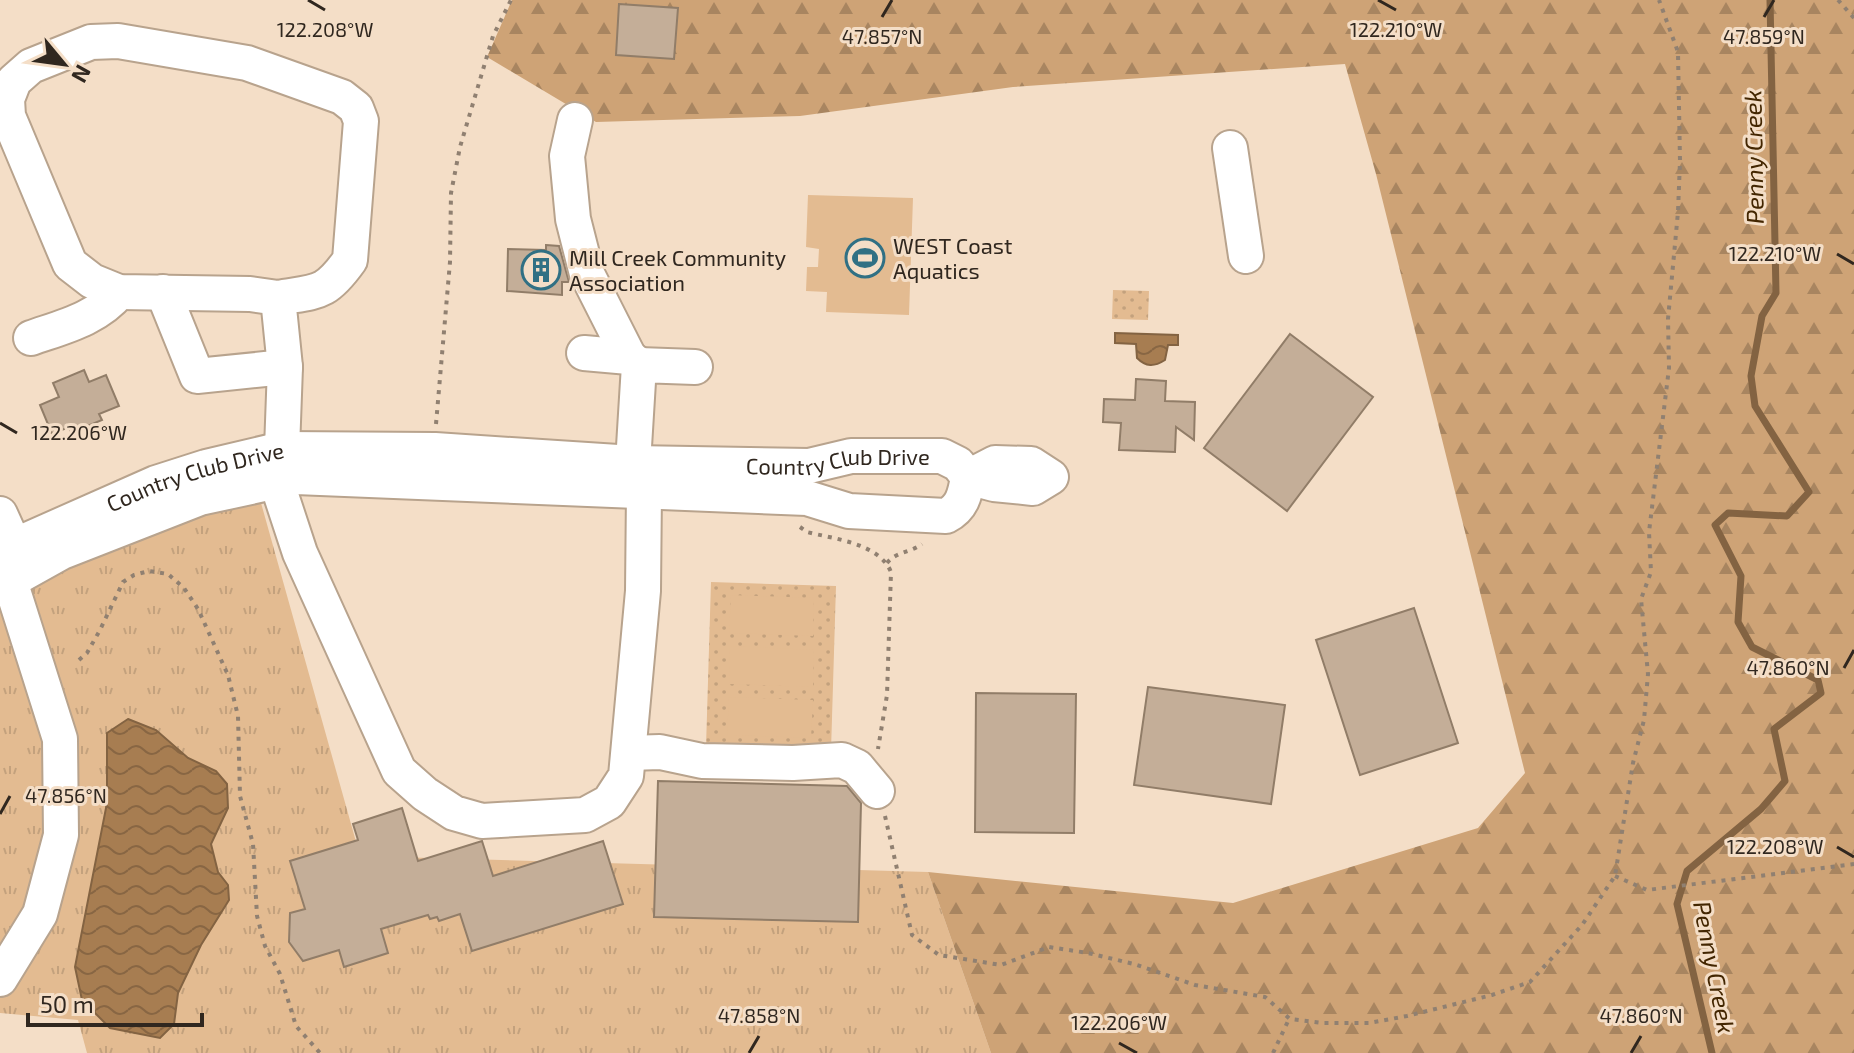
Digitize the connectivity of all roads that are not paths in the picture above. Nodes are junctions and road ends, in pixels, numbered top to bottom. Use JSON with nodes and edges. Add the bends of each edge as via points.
{"nodes":[{"id":1,"x":575,"y":120,"type":"dead end"},
{"id":2,"x":1230,"y":148,"type":"dead end"},
{"id":3,"x":1246,"y":256,"type":"dead end"},
{"id":4,"x":119,"y":292,"type":"junction"},
{"id":5,"x":163,"y":292,"type":"junction"},
{"id":6,"x":278,"y":298,"type":"junction"},
{"id":7,"x":31,"y":338,"type":"dead end"},
{"id":8,"x":584,"y":353,"type":"dead end"},
{"id":9,"x":634,"y":361,"type":"junction"},
{"id":10,"x":285,"y":367,"type":"junction"},
{"id":11,"x":695,"y":367,"type":"dead end"},
{"id":12,"x":279,"y":465,"type":"junction"},
{"id":13,"x":638,"y":477,"type":"junction"},
{"id":14,"x":0,"y":514,"type":"edge"},
{"id":15,"x":6,"y":562,"type":"edge"},
{"id":16,"x":629,"y":753,"type":"junction"},
{"id":17,"x":877,"y":791,"type":"road end"},
{"id":18,"x":0,"y":979,"type":"edge"}],
"edges":[{"from":1,"to":9,"type":"street","via":[[567,156],[573,219],[587,274]]},
{"from":2,"to":3,"type":"street"},
{"from":4,"to":5,"type":"street"},
{"from":4,"to":6,"type":"street","via":[[70,264],[8,116],[14,81],[31,66],[91,42],[118,41],[247,63],[342,97],[356,108],[361,121],[350,260],[323,290]]},
{"from":4,"to":7,"type":"street","via":[[90,316]]},
{"from":5,"to":6,"type":"street"},
{"from":5,"to":10,"type":"street","via":[[197,376]]},
{"from":6,"to":10,"type":"street"},
{"from":8,"to":9,"type":"street"},
{"from":9,"to":11,"type":"street"},
{"from":9,"to":13,"type":"street"},
{"from":10,"to":12,"type":"street"},
{"from":12,"to":13,"type":"street","name":"Country Club Drive","via":[[435,450]]},
{"from":12,"to":13,"type":"street","name":"Country Club Drive","via":[[296,477]]},
{"from":12,"to":15,"type":"street","name":"Country Club Drive","via":[[206,467],[156,483]]},
{"from":12,"to":16,"type":"street","via":[[300,553],[399,771],[425,794],[454,813],[482,821],[585,815],[609,802],[626,776]]},
{"from":13,"to":13,"type":"street","name":"Country Club Drive","via":[[807,498],[849,511],[946,516],[956,511],[968,477],[942,456],[851,456],[809,466]]},
{"from":13,"to":16,"type":"street","via":[[643,591]]},
{"from":14,"to":15,"type":"street"},
{"from":15,"to":18,"type":"street","via":[[60,739],[61,835],[40,914]]},
{"from":16,"to":17,"type":"street","via":[[660,752],[702,761],[842,760],[857,767]]}]}
